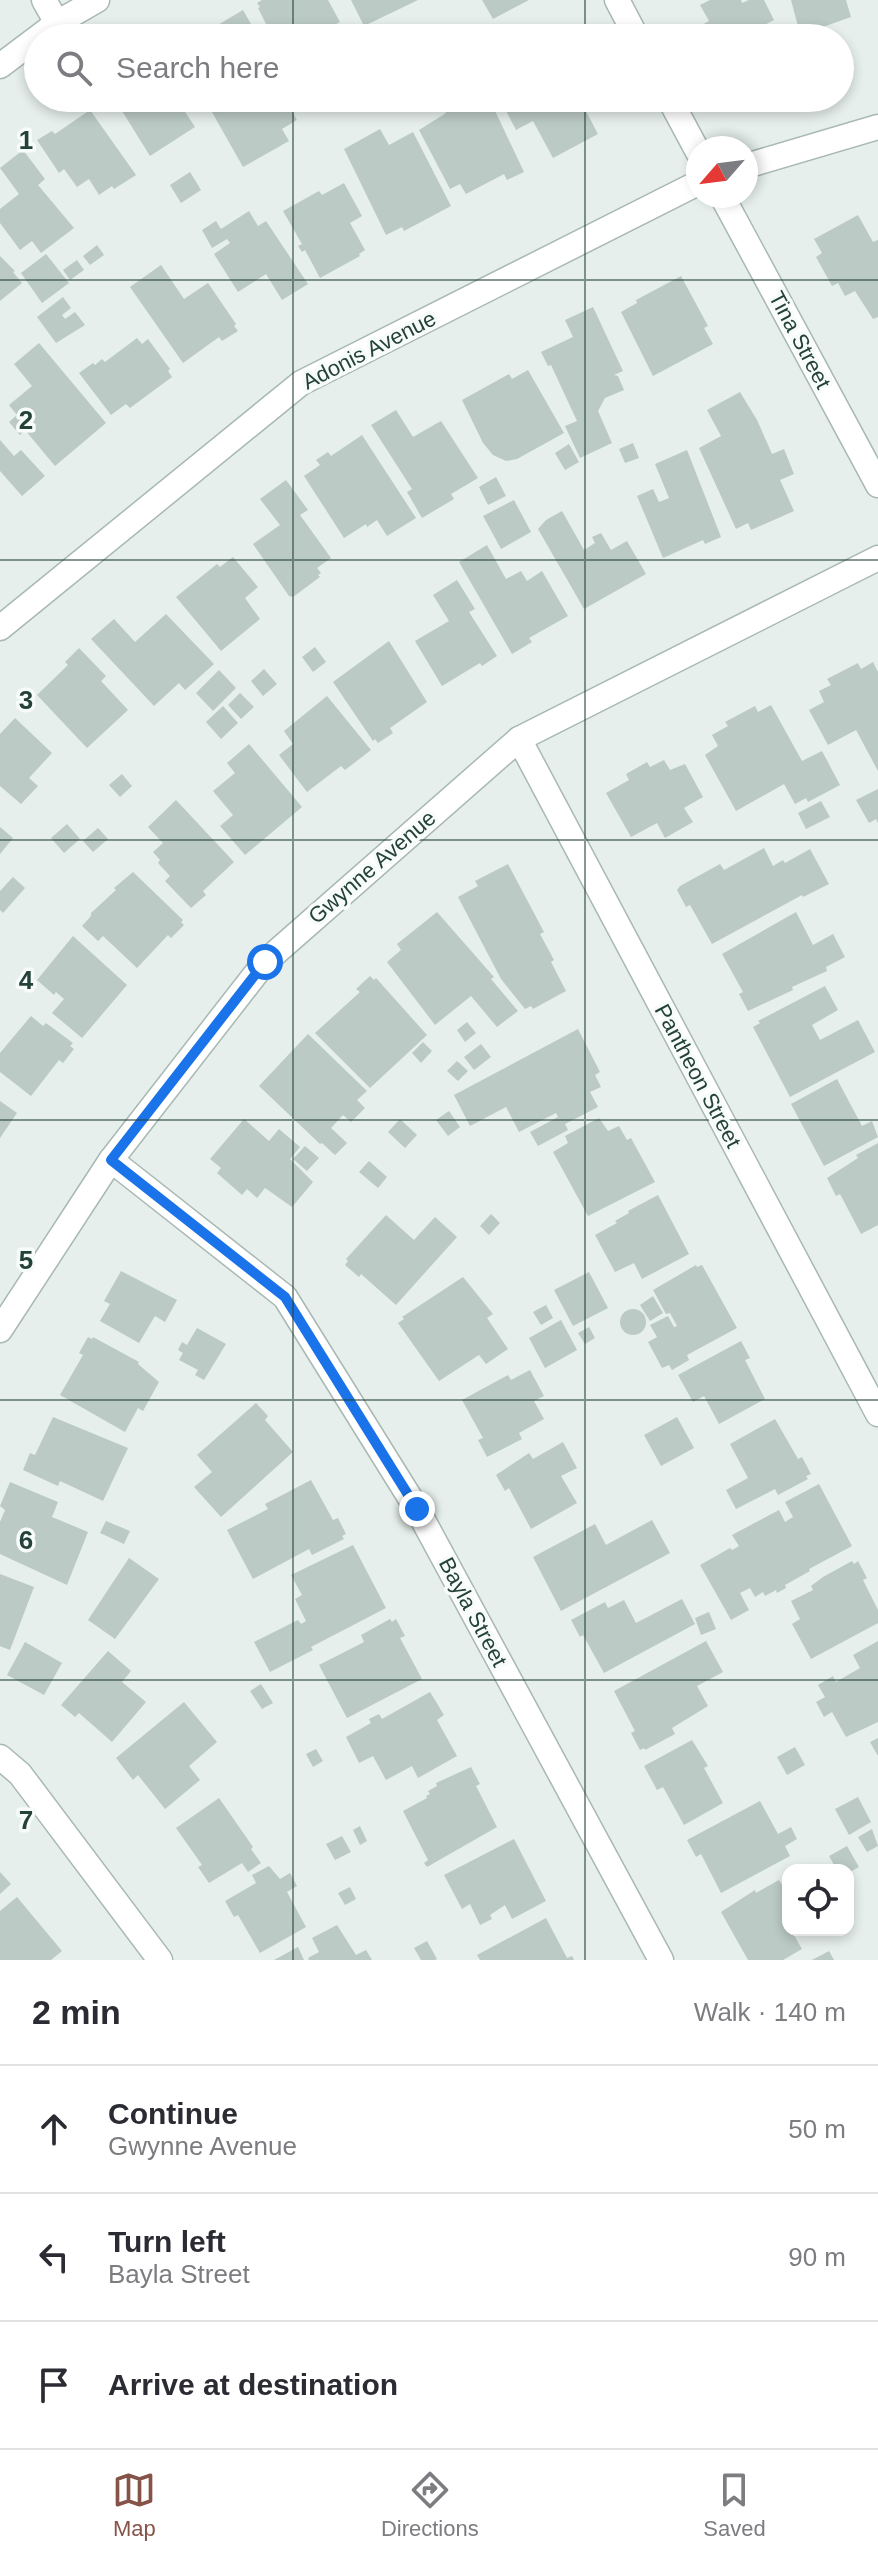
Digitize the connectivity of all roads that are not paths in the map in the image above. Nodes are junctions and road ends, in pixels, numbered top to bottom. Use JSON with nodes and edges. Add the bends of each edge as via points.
{"nodes":[{"id":1,"x":44,"y":0,"type":"edge"},
{"id":2,"x":97,"y":0,"type":"edge"},
{"id":3,"x":617,"y":0,"type":"edge"},
{"id":4,"x":57,"y":23,"type":"joint"},
{"id":5,"x":630,"y":24,"type":"edge"},
{"id":6,"x":24,"y":48,"type":"edge"},
{"id":7,"x":0,"y":66,"type":"edge"},
{"id":8,"x":677,"y":112,"type":"edge"},
{"id":9,"x":878,"y":127,"type":"edge"},
{"id":10,"x":689,"y":136,"type":"edge"},
{"id":11,"x":758,"y":162,"type":"edge"},
{"id":12,"x":686,"y":189,"type":"edge"},
{"id":13,"x":728,"y":208,"type":"edge"},
{"id":14,"x":878,"y":485,"type":"edge"},
{"id":15,"x":878,"y":558,"type":"edge"},
{"id":16,"x":0,"y":628,"type":"edge"},
{"id":17,"x":519,"y":739,"type":"junction"},
{"id":18,"x":111,"y":1160,"type":"junction"},
{"id":19,"x":0,"y":1330,"type":"edge"},
{"id":20,"x":878,"y":1414,"type":"edge"},
{"id":21,"x":0,"y":1757,"type":"edge"},
{"id":22,"x":160,"y":1960,"type":"edge"},
{"id":23,"x":661,"y":1960,"type":"edge"}],
"edges":[{"from":1,"to":4,"type":"street"},
{"from":2,"to":4,"type":"street"},
{"from":3,"to":5,"type":"street"},
{"from":6,"to":7,"type":"street"},
{"from":8,"to":10,"type":"street"},
{"from":9,"to":11,"type":"street"},
{"from":12,"to":16,"type":"street","name":"Adonis Avenue","via":[[301,383]]},
{"from":13,"to":14,"type":"street","name":"Tina Street"},
{"from":15,"to":17,"type":"street","name":"Gwynne Avenue"},
{"from":17,"to":18,"type":"street","name":"Gwynne Avenue","via":[[265,962]]},
{"from":17,"to":20,"type":"street","name":"Pantheon Street"},
{"from":18,"to":19,"type":"street","name":"Gwynne Avenue"},
{"from":18,"to":23,"type":"street","name":"Bayla Street","via":[[285,1297],[417,1509]]},
{"from":21,"to":22,"type":"street","via":[[20,1774]]}]}
